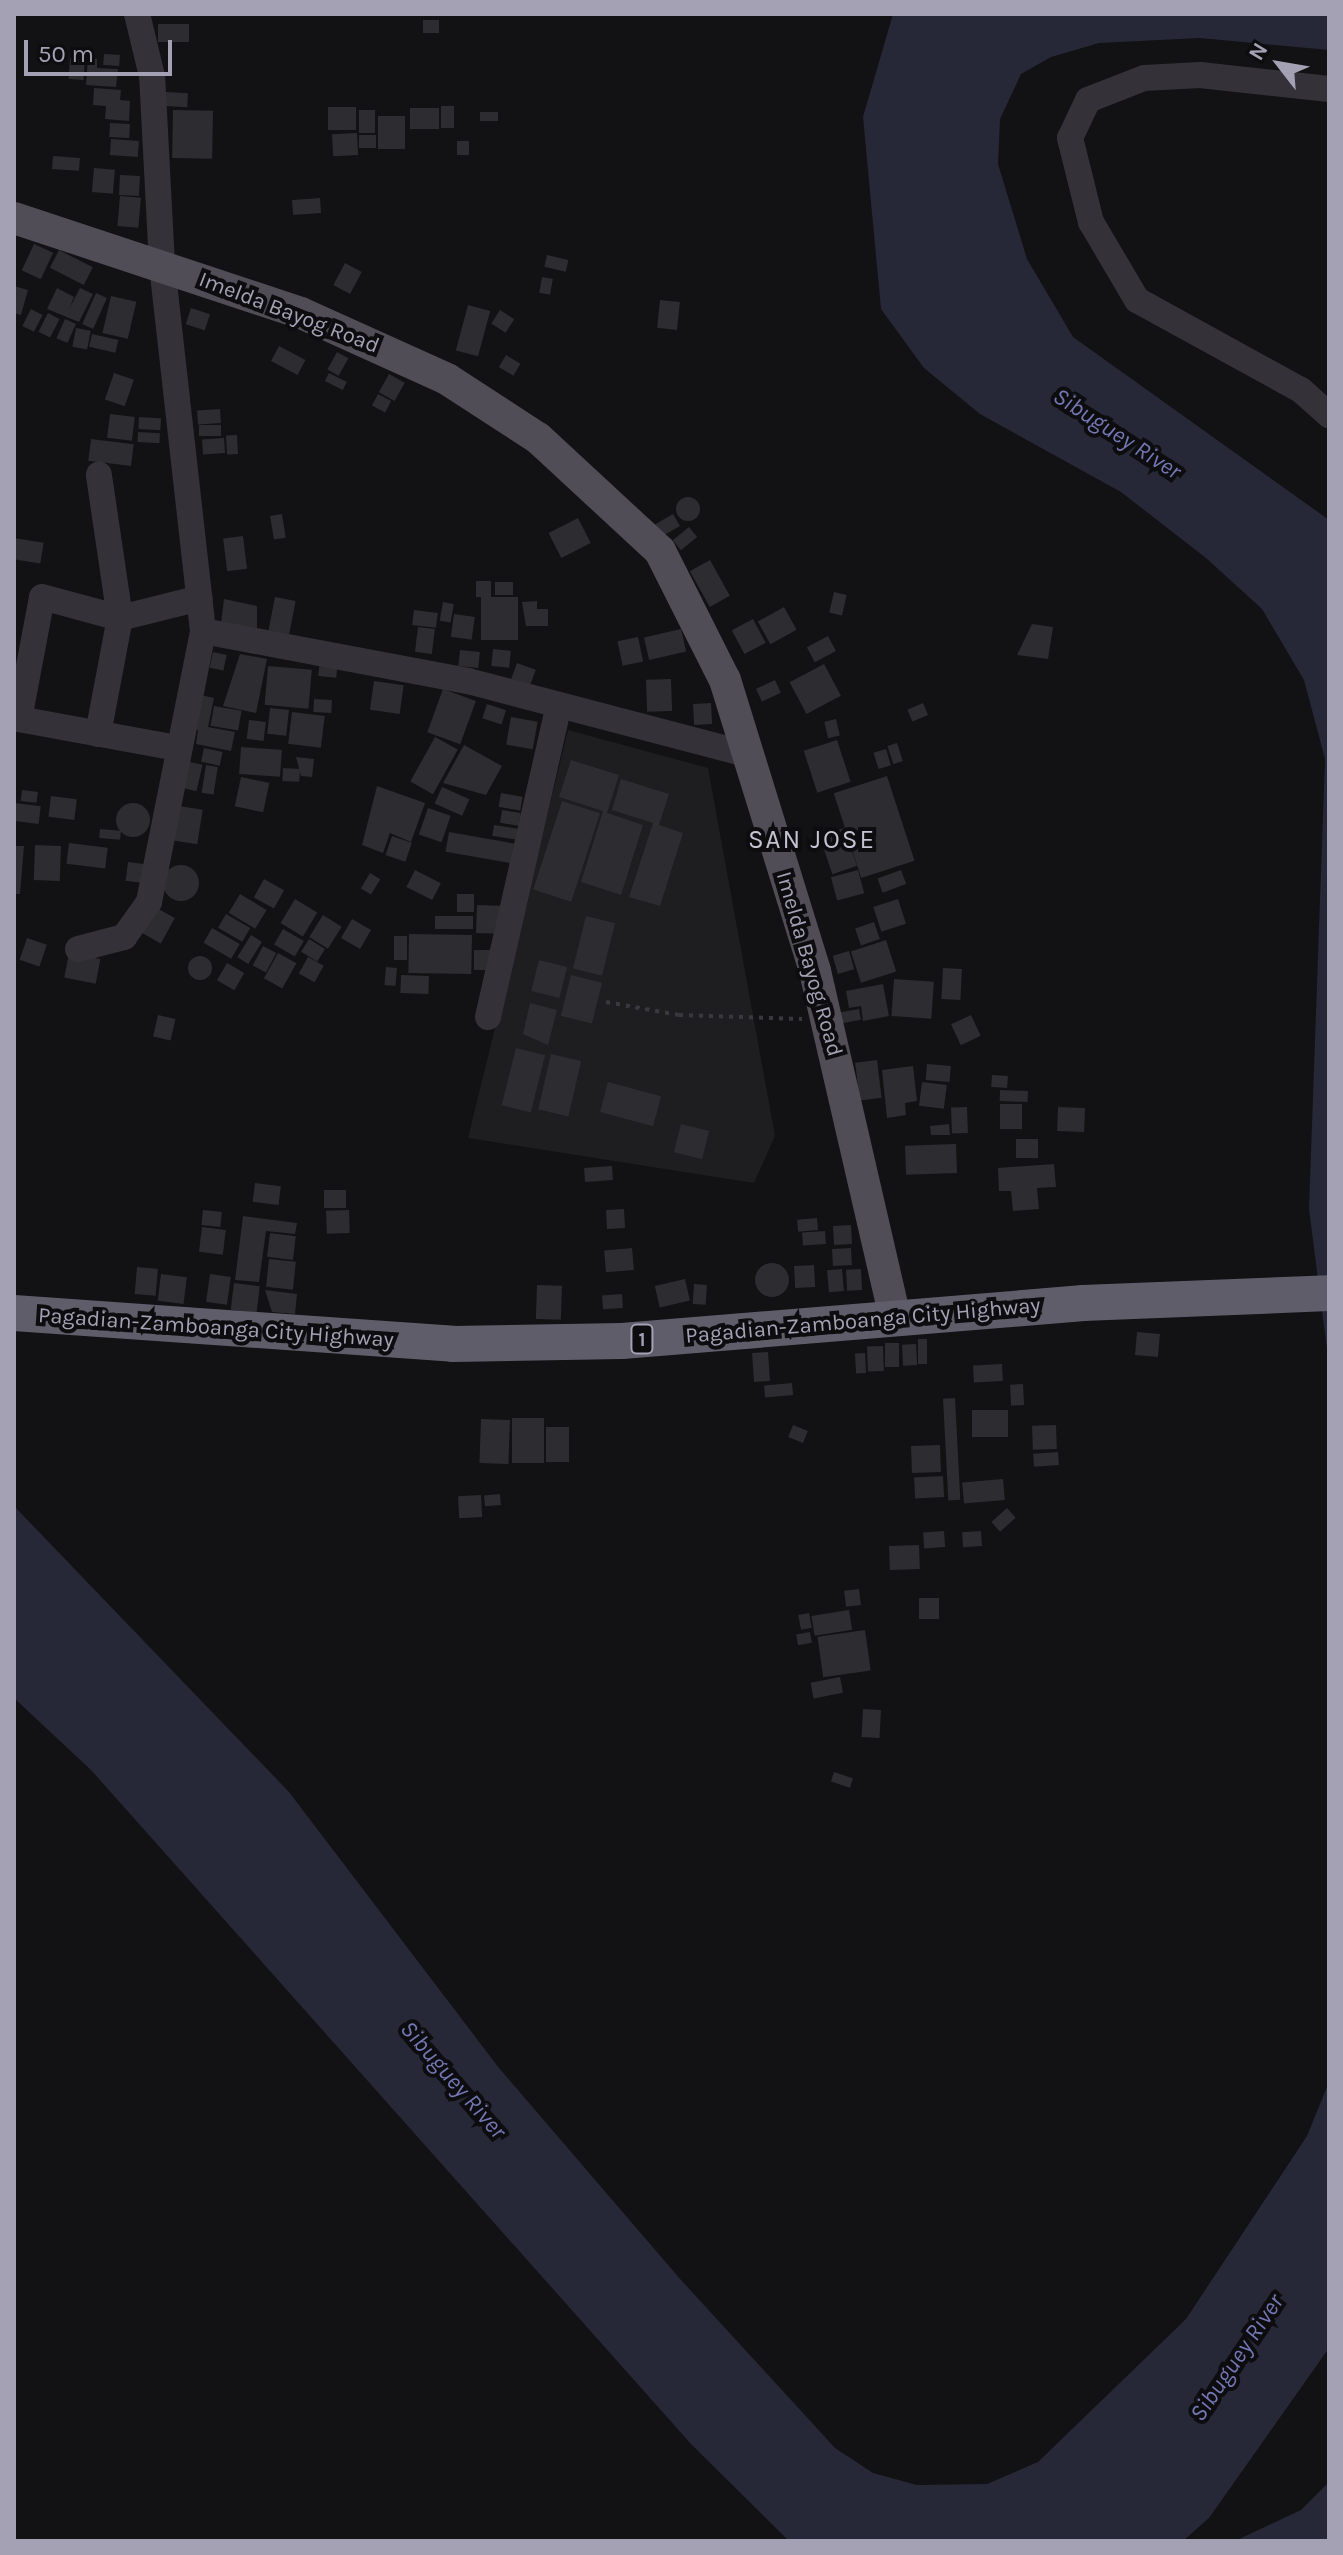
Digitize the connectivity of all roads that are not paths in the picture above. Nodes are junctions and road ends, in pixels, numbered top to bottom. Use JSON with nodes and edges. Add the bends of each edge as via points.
{"nodes":[{"id":1,"x":137,"y":14,"type":"edge"},
{"id":2,"x":1329,"y":89,"type":"edge"},
{"id":3,"x":14,"y":218,"type":"edge"},
{"id":4,"x":162,"y":265,"type":"junction"},
{"id":5,"x":1329,"y":415,"type":"edge"},
{"id":6,"x":99,"y":475,"type":"dead end"},
{"id":7,"x":200,"y":598,"type":"junction"},
{"id":8,"x":120,"y":618,"type":"junction"},
{"id":9,"x":203,"y":631,"type":"junction"},
{"id":10,"x":558,"y":708,"type":"junction"},
{"id":11,"x":98,"y":734,"type":"junction"},
{"id":12,"x":177,"y":748,"type":"junction"},
{"id":13,"x":747,"y":754,"type":"junction"},
{"id":14,"x":78,"y":949,"type":"dead end"},
{"id":15,"x":488,"y":1017,"type":"dead end"},
{"id":16,"x":1329,"y":1293,"type":"edge"},
{"id":17,"x":14,"y":1313,"type":"edge"},
{"id":18,"x":895,"y":1317,"type":"junction"}],
"edges":[{"from":1,"to":4,"type":"street","via":[[152,76]]},
{"from":2,"to":5,"type":"street","via":[[1200,75],[1144,78],[1088,100],[1070,138],[1091,222],[1137,300],[1301,390]]},
{"from":3,"to":4,"type":"main road","name":"Imelda Bayog Road"},
{"from":4,"to":7,"type":"street"},
{"from":4,"to":13,"type":"main road","name":"Imelda Bayog Road","via":[[333,326],[447,379],[511,418],[593,484],[674,572],[709,639]]},
{"from":6,"to":8,"type":"street"},
{"from":7,"to":8,"type":"street"},
{"from":7,"to":9,"type":"street"},
{"from":8,"to":11,"type":"street"},
{"from":8,"to":11,"type":"street","via":[[42,597],[19,719]]},
{"from":9,"to":10,"type":"street","via":[[468,681]]},
{"from":9,"to":12,"type":"street"},
{"from":10,"to":13,"type":"street"},
{"from":10,"to":15,"type":"street"},
{"from":11,"to":12,"type":"street"},
{"from":12,"to":14,"type":"street","via":[[149,902],[124,937]]},
{"from":13,"to":18,"type":"main road","name":"Imelda Bayog Road","via":[[827,1020]]},
{"from":16,"to":18,"type":"highway","name":"Pagadian-Zamboanga City Highway","number":"1"},
{"from":17,"to":18,"type":"highway","name":"Pagadian-Zamboanga City Highway","number":"1","via":[[453,1344],[622,1341]]}]}
